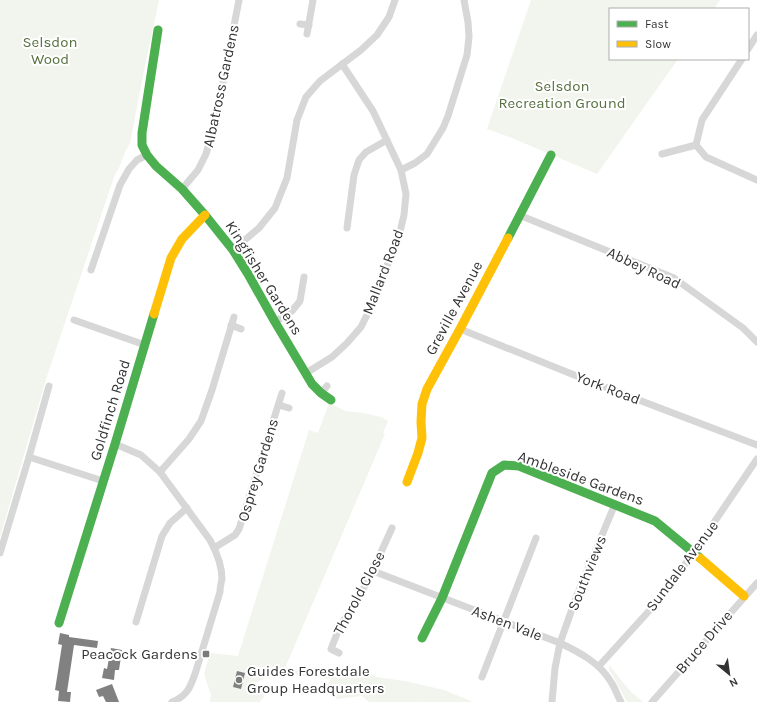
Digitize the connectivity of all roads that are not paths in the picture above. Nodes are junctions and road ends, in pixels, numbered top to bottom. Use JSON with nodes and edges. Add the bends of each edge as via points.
{"nodes":[{"id":1,"x":239,"y":0,"type":"edge"},
{"id":2,"x":313,"y":0,"type":"edge"},
{"id":3,"x":395,"y":0,"type":"edge"},
{"id":4,"x":464,"y":0,"type":"edge"},
{"id":5,"x":300,"y":24,"type":"dead end"},
{"id":6,"x":309,"y":26,"type":"junction"},
{"id":7,"x":158,"y":30,"type":"dead end"},
{"id":8,"x":307,"y":34,"type":"dead end"},
{"id":9,"x":757,"y":35,"type":"edge"},
{"id":10,"x":749,"y":47,"type":"edge"},
{"id":11,"x":741,"y":60,"type":"edge"},
{"id":12,"x":342,"y":64,"type":"junction"},
{"id":13,"x":387,"y":140,"type":"junction"},
{"id":14,"x":696,"y":145,"type":"junction"},
{"id":15,"x":662,"y":154,"type":"dead end"},
{"id":16,"x":147,"y":155,"type":"junction"},
{"id":17,"x":551,"y":155,"type":"dead end"},
{"id":18,"x":401,"y":170,"type":"junction"},
{"id":19,"x":757,"y":180,"type":"edge"},
{"id":20,"x":182,"y":189,"type":"junction"},
{"id":21,"x":205,"y":215,"type":"junction"},
{"id":22,"x":519,"y":215,"type":"junction"},
{"id":23,"x":347,"y":228,"type":"dead end"},
{"id":24,"x":232,"y":250,"type":"junction"},
{"id":25,"x":91,"y":270,"type":"dead end"},
{"id":26,"x":304,"y":277,"type":"dead end"},
{"id":27,"x":234,"y":317,"type":"dead end"},
{"id":28,"x":74,"y":320,"type":"dead end"},
{"id":29,"x":276,"y":322,"type":"junction"},
{"id":30,"x":231,"y":325,"type":"junction"},
{"id":31,"x":241,"y":329,"type":"dead end"},
{"id":32,"x":460,"y":329,"type":"junction"},
{"id":33,"x":757,"y":342,"type":"edge"},
{"id":34,"x":145,"y":345,"type":"junction"},
{"id":35,"x":306,"y":372,"type":"junction"},
{"id":36,"x":50,"y":386,"type":"dead end"},
{"id":37,"x":282,"y":393,"type":"dead end"},
{"id":38,"x":331,"y":400,"type":"dead end"},
{"id":39,"x":278,"y":404,"type":"junction"},
{"id":40,"x":290,"y":408,"type":"dead end"},
{"id":41,"x":115,"y":444,"type":"junction"},
{"id":42,"x":757,"y":444,"type":"edge"},
{"id":43,"x":29,"y":457,"type":"junction"},
{"id":44,"x":757,"y":459,"type":"edge"},
{"id":45,"x":754,"y":470,"type":"edge"},
{"id":46,"x":160,"y":472,"type":"junction"},
{"id":47,"x":103,"y":481,"type":"junction"},
{"id":48,"x":406,"y":482,"type":"dead end"},
{"id":49,"x":615,"y":504,"type":"junction"},
{"id":50,"x":187,"y":508,"type":"junction"},
{"id":51,"x":392,"y":528,"type":"dead end"},
{"id":52,"x":536,"y":538,"type":"dead end"},
{"id":53,"x":214,"y":548,"type":"junction"},
{"id":54,"x":694,"y":552,"type":"junction"},
{"id":55,"x":0,"y":553,"type":"edge"},
{"id":56,"x":373,"y":571,"type":"junction"},
{"id":57,"x":757,"y":582,"type":"edge"},
{"id":58,"x":744,"y":596,"type":"junction"},
{"id":59,"x":442,"y":598,"type":"junction"},
{"id":60,"x":504,"y":621,"type":"junction"},
{"id":61,"x":136,"y":622,"type":"dead end"},
{"id":62,"x":59,"y":623,"type":"dead end"},
{"id":63,"x":422,"y":638,"type":"dead end"},
{"id":64,"x":560,"y":643,"type":"junction"},
{"id":65,"x":339,"y":653,"type":"dead end"},
{"id":66,"x":599,"y":666,"type":"junction"},
{"id":67,"x":482,"y":677,"type":"dead end"},
{"id":68,"x":172,"y":702,"type":"edge"},
{"id":69,"x":552,"y":702,"type":"edge"},
{"id":70,"x":620,"y":702,"type":"edge"},
{"id":71,"x":652,"y":702,"type":"edge"}],
"edges":[{"from":1,"to":20,"type":"street","name":"Albatross Gardens","via":[[215,123],[206,154],[198,170]]},
{"from":2,"to":6,"type":"street"},
{"from":3,"to":12,"type":"street","via":[[389,17],[377,35]]},
{"from":4,"to":18,"type":"street","via":[[469,37],[467,55],[448,116],[427,154]]},
{"from":5,"to":6,"type":"street"},
{"from":6,"to":8,"type":"street"},
{"from":7,"to":16,"type":"street","name":"Kingfisher Gardens","via":[[142,133],[142,145]]},
{"from":9,"to":10,"type":"street"},
{"from":11,"to":14,"type":"street","via":[[702,120]]},
{"from":12,"to":13,"type":"street","name":"Mallard Road"},
{"from":12,"to":24,"type":"street","via":[[320,81],[306,97],[297,120],[287,178],[275,208],[259,228]]},
{"from":13,"to":18,"type":"street","name":"Mallard Road"},
{"from":13,"to":23,"type":"street","via":[[366,152],[359,160],[354,175]]},
{"from":14,"to":15,"type":"street"},
{"from":14,"to":19,"type":"street","via":[[706,157]]},
{"from":16,"to":20,"type":"street","name":"Kingfisher Gardens"},
{"from":16,"to":25,"type":"street","via":[[137,160],[120,185]]},
{"from":17,"to":22,"type":"street","name":"Greville Avenue"},
{"from":18,"to":35,"type":"street","name":"Mallard Road","via":[[406,194],[404,215],[398,240],[374,301],[361,327],[347,343],[332,357]]},
{"from":20,"to":21,"type":"street","name":"Kingfisher Gardens"},
{"from":21,"to":24,"type":"street","name":"Kingfisher Gardens"},
{"from":21,"to":34,"type":"street","name":"Goldfinch Road","via":[[182,239],[171,258]]},
{"from":22,"to":32,"type":"street","name":"Greville Avenue"},
{"from":22,"to":33,"type":"street","name":"Abbey Road","via":[[674,278],[743,328]]},
{"from":24,"to":29,"type":"street","name":"Kingfisher Gardens"},
{"from":26,"to":29,"type":"street","via":[[306,286],[300,301],[292,311]]},
{"from":27,"to":30,"type":"street"},
{"from":28,"to":34,"type":"street"},
{"from":29,"to":35,"type":"street","name":"Kingfisher Gardens"},
{"from":30,"to":31,"type":"street"},
{"from":30,"to":46,"type":"street","via":[[201,421]]},
{"from":32,"to":42,"type":"street","name":"York Road"},
{"from":32,"to":48,"type":"street","name":"Greville Avenue","via":[[427,389],[422,404],[422,438]]},
{"from":34,"to":41,"type":"street","name":"Goldfinch Road"},
{"from":35,"to":38,"type":"street","name":"Kingfisher Gardens","via":[[312,384],[324,389]]},
{"from":36,"to":43,"type":"street"},
{"from":37,"to":39,"type":"street","name":"Osprey Gardens"},
{"from":39,"to":40,"type":"street","name":"Osprey Gardens"},
{"from":39,"to":53,"type":"street","name":"Osprey Gardens","via":[[240,529]]},
{"from":41,"to":46,"type":"street","via":[[141,455]]},
{"from":41,"to":47,"type":"street","name":"Goldfinch Road"},
{"from":43,"to":47,"type":"street"},
{"from":43,"to":55,"type":"street"},
{"from":44,"to":45,"type":"street","name":"Sundale Avenue"},
{"from":45,"to":54,"type":"street","name":"Sundale Avenue"},
{"from":46,"to":50,"type":"street"},
{"from":47,"to":62,"type":"street","name":"Goldfinch Road"},
{"from":49,"to":54,"type":"street","name":"Ambleside Gardens","via":[[655,521]]},
{"from":49,"to":59,"type":"street","name":"Ambleside Gardens","via":[[519,466],[504,465],[492,473]]},
{"from":49,"to":64,"type":"street","name":"Southviews"},
{"from":50,"to":53,"type":"street"},
{"from":50,"to":61,"type":"street","via":[[170,523],[162,536]]},
{"from":51,"to":56,"type":"street","name":"Thorold Close"},
{"from":52,"to":60,"type":"street"},
{"from":53,"to":68,"type":"street","via":[[222,578],[220,592],[190,687],[182,697]]},
{"from":54,"to":58,"type":"street","name":"Ambleside Gardens"},
{"from":54,"to":66,"type":"street","name":"Sundale Avenue","via":[[658,601]]},
{"from":56,"to":59,"type":"street","name":"Ashen Vale"},
{"from":56,"to":65,"type":"street","name":"Thorold Close","via":[[340,626],[330,649]]},
{"from":57,"to":58,"type":"street","name":"Bruce Drive"},
{"from":58,"to":71,"type":"street","name":"Bruce Drive"},
{"from":59,"to":60,"type":"street","name":"Ashen Vale"},
{"from":59,"to":63,"type":"street","name":"Ambleside Gardens"},
{"from":60,"to":64,"type":"street","name":"Ashen Vale"},
{"from":60,"to":67,"type":"street"},
{"from":64,"to":66,"type":"street","name":"Ashen Vale","via":[[580,652]]},
{"from":64,"to":69,"type":"street","name":"Southviews"},
{"from":66,"to":70,"type":"street","name":"Ashen Vale","via":[[611,681]]}]}
